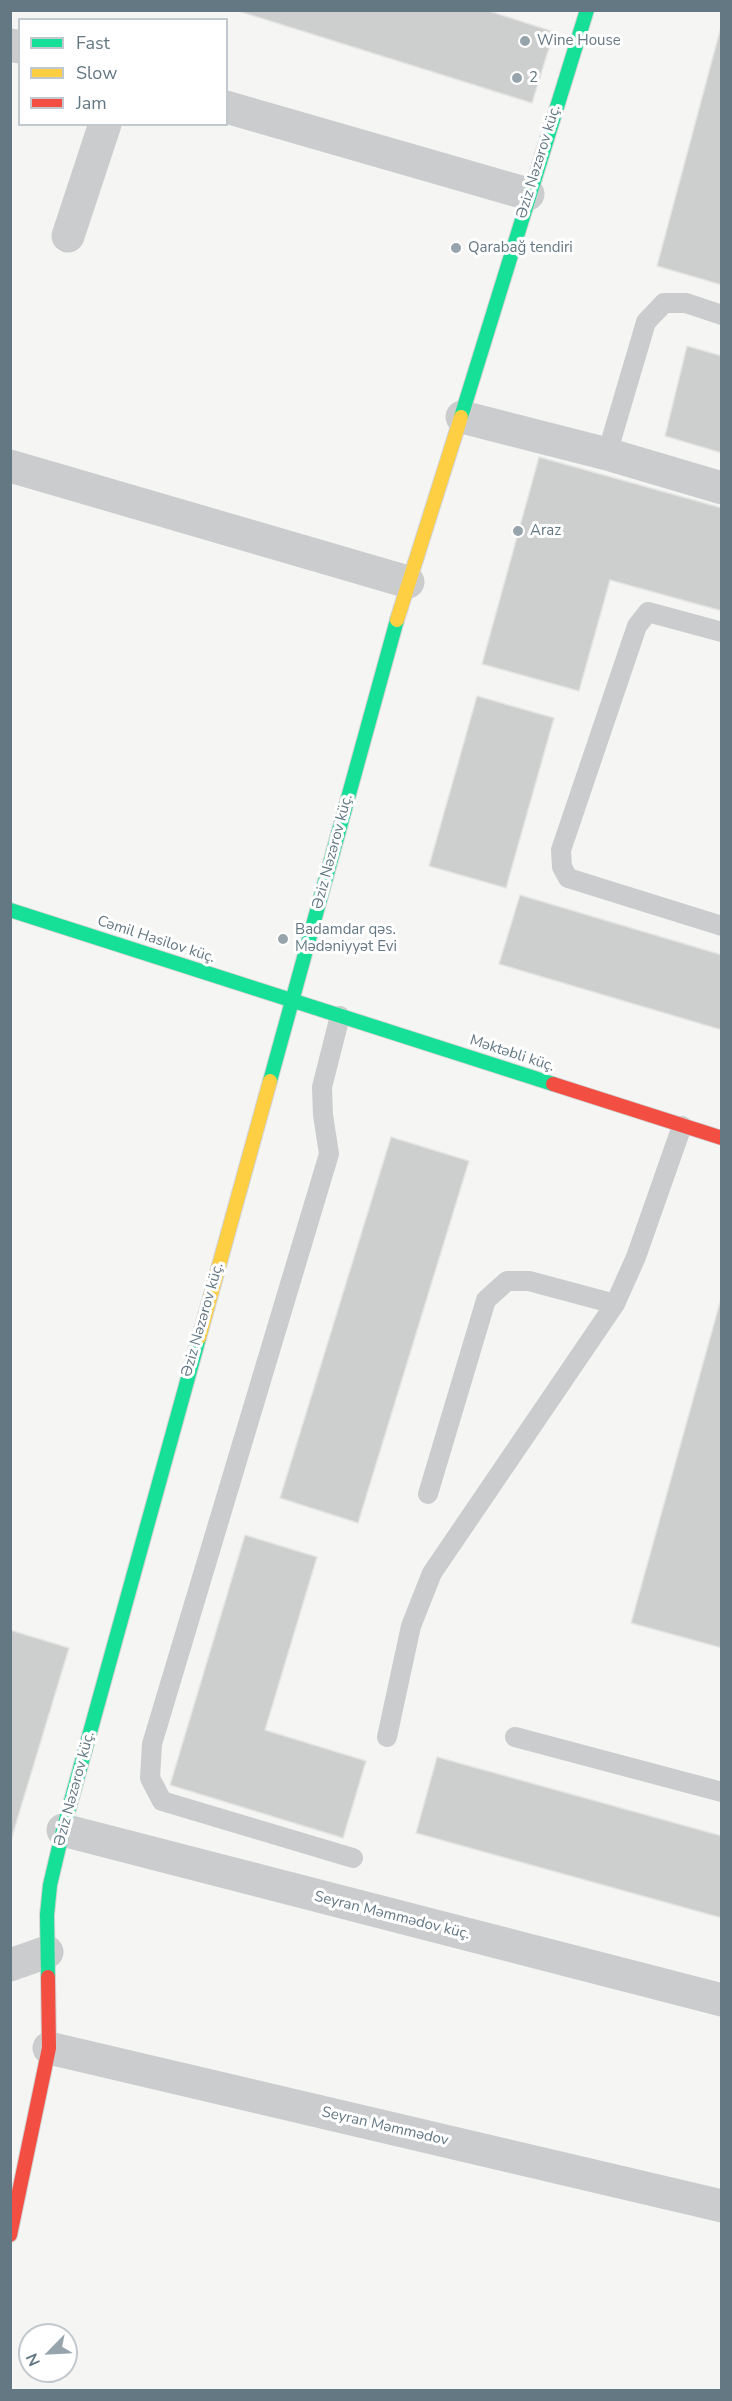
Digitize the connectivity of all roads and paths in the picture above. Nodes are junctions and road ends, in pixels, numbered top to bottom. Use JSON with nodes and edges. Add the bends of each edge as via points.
{"nodes":[{"id":1,"x":587,"y":10,"type":"edge"},
{"id":2,"x":228,"y":108,"type":"edge"},
{"id":3,"x":104,"y":126,"type":"edge"},
{"id":4,"x":528,"y":195,"type":"junction"},
{"id":5,"x":68,"y":236,"type":"dead end"},
{"id":6,"x":722,"y":315,"type":"edge"},
{"id":7,"x":462,"y":417,"type":"junction"},
{"id":8,"x":606,"y":454,"type":"junction"},
{"id":9,"x":10,"y":466,"type":"edge"},
{"id":10,"x":722,"y":488,"type":"edge"},
{"id":11,"x":408,"y":582,"type":"junction"},
{"id":12,"x":722,"y":632,"type":"edge"},
{"id":13,"x":11,"y":914,"type":"edge"},
{"id":14,"x":722,"y":926,"type":"edge"},
{"id":15,"x":292,"y":1001,"type":"junction"},
{"id":16,"x":339,"y":1016,"type":"junction"},
{"id":17,"x":682,"y":1126,"type":"junction"},
{"id":18,"x":722,"y":1138,"type":"edge"},
{"id":19,"x":615,"y":1304,"type":"junction"},
{"id":20,"x":428,"y":1494,"type":"dead end"},
{"id":21,"x":387,"y":1737,"type":"dead end"},
{"id":22,"x":515,"y":1737,"type":"dead end"},
{"id":23,"x":722,"y":1792,"type":"edge"},
{"id":24,"x":63,"y":1830,"type":"junction"},
{"id":25,"x":353,"y":1858,"type":"dead end"},
{"id":26,"x":47,"y":1952,"type":"junction"},
{"id":27,"x":10,"y":1965,"type":"edge"},
{"id":28,"x":722,"y":2000,"type":"edge"},
{"id":29,"x":49,"y":2048,"type":"junction"},
{"id":30,"x":722,"y":2206,"type":"edge"},
{"id":31,"x":10,"y":2235,"type":"edge"}],
"edges":[{"from":1,"to":4,"type":"street","name":"Əziz Nəzərov küç."},
{"from":2,"to":4,"type":"street"},
{"from":3,"to":5,"type":"street"},
{"from":4,"to":7,"type":"street","name":"Əziz Nəzərov küç."},
{"from":6,"to":8,"type":"lane","via":[[686,303],[664,303],[646,322]]},
{"from":7,"to":8,"type":"street"},
{"from":7,"to":11,"type":"street","name":"Əziz Nəzərov küç."},
{"from":8,"to":10,"type":"street"},
{"from":9,"to":11,"type":"street"},
{"from":11,"to":15,"type":"street","name":"Əziz Nəzərov küç."},
{"from":12,"to":14,"type":"lane","via":[[648,612],[638,626],[561,850],[562,867],[568,878]]},
{"from":13,"to":15,"type":"street","name":"Cəmil Hasilov küç."},
{"from":15,"to":16,"type":"street","name":"Məktəbli küç."},
{"from":15,"to":24,"type":"street","name":"Əziz Nəzərov küç."},
{"from":16,"to":17,"type":"street","name":"Məktəbli küç."},
{"from":16,"to":25,"type":"lane","via":[[322,1087],[329,1154],[152,1744],[150,1778],[162,1801]]},
{"from":17,"to":18,"type":"street","name":"Məktəbli küç."},
{"from":17,"to":19,"type":"lane","via":[[636,1257]]},
{"from":19,"to":20,"type":"lane","via":[[529,1281],[507,1281],[486,1300]]},
{"from":19,"to":21,"type":"lane","via":[[432,1573],[411,1626]]},
{"from":22,"to":23,"type":"lane"},
{"from":24,"to":26,"type":"street","name":"Əziz Nəzərov küç.","via":[[50,1885]]},
{"from":24,"to":28,"type":"street","name":"Seyran Məmmədov küç."},
{"from":26,"to":27,"type":"street"},
{"from":26,"to":29,"type":"street","name":"Əziz Nəzərov küç."},
{"from":29,"to":30,"type":"street","name":"Seyran Məmmədov"},
{"from":29,"to":31,"type":"street","name":"Əziz Nəzərov küç."}]}
